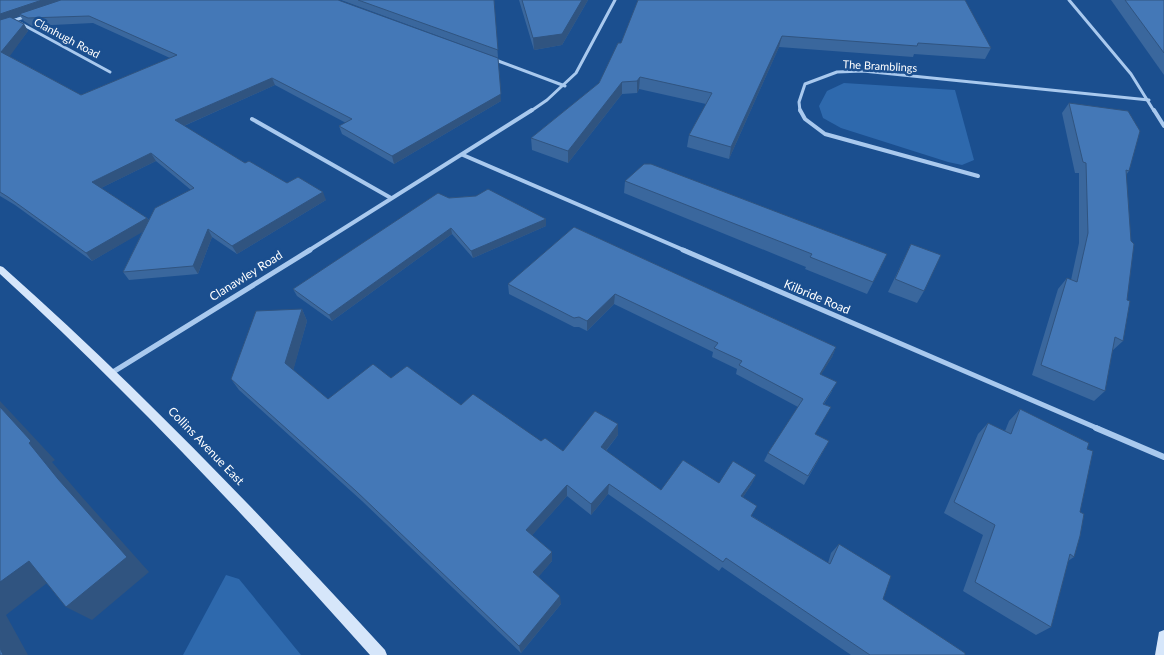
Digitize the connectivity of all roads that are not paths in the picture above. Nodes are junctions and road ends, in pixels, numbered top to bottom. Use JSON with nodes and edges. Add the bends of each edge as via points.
{"nodes":[{"id":1,"x":615,"y":0,"type":"edge"},
{"id":2,"x":1069,"y":0,"type":"edge"},
{"id":3,"x":32,"y":14,"type":"edge"},
{"id":4,"x":15,"y":20,"type":"junction"},
{"id":5,"x":0,"y":25,"type":"edge"},
{"id":6,"x":490,"y":58,"type":"edge"},
{"id":7,"x":110,"y":72,"type":"dead end"},
{"id":8,"x":565,"y":86,"type":"junction"},
{"id":9,"x":1149,"y":100,"type":"junction"},
{"id":10,"x":252,"y":119,"type":"dead end"},
{"id":11,"x":1164,"y":126,"type":"edge"},
{"id":12,"x":463,"y":155,"type":"junction"},
{"id":13,"x":978,"y":176,"type":"dead end"},
{"id":14,"x":391,"y":198,"type":"junction"},
{"id":15,"x":0,"y":269,"type":"edge"},
{"id":16,"x":113,"y":372,"type":"junction"},
{"id":17,"x":1164,"y":457,"type":"edge"},
{"id":18,"x":1164,"y":637,"type":"edge"},
{"id":19,"x":380,"y":655,"type":"edge"},
{"id":20,"x":1162,"y":655,"type":"edge"}],
"edges":[{"from":1,"to":8,"type":"street","name":"Clanawley Road","via":[[576,74]]},
{"from":2,"to":9,"type":"street"},
{"from":3,"to":4,"type":"street","name":"Clanhugh Road"},
{"from":4,"to":5,"type":"street","name":"Clanhugh Road"},
{"from":4,"to":7,"type":"street","name":"Clanhugh Road"},
{"from":6,"to":8,"type":"street"},
{"from":8,"to":12,"type":"street","name":"Clanawley Road"},
{"from":9,"to":11,"type":"street"},
{"from":9,"to":13,"type":"street","name":"The Bramblings","via":[[864,71],[837,72],[805,84],[798,99],[799,110],[806,122],[824,134]]},
{"from":10,"to":14,"type":"street"},
{"from":12,"to":14,"type":"street","name":"Clanawley Road"},
{"from":12,"to":17,"type":"street","name":"Kilbride Road"},
{"from":14,"to":16,"type":"street","name":"Clanawley Road"},
{"from":15,"to":16,"type":"main road","name":"Collins Avenue East"},
{"from":16,"to":19,"type":"main road","name":"Collins Avenue East"},
{"from":18,"to":20,"type":"main road"}]}
